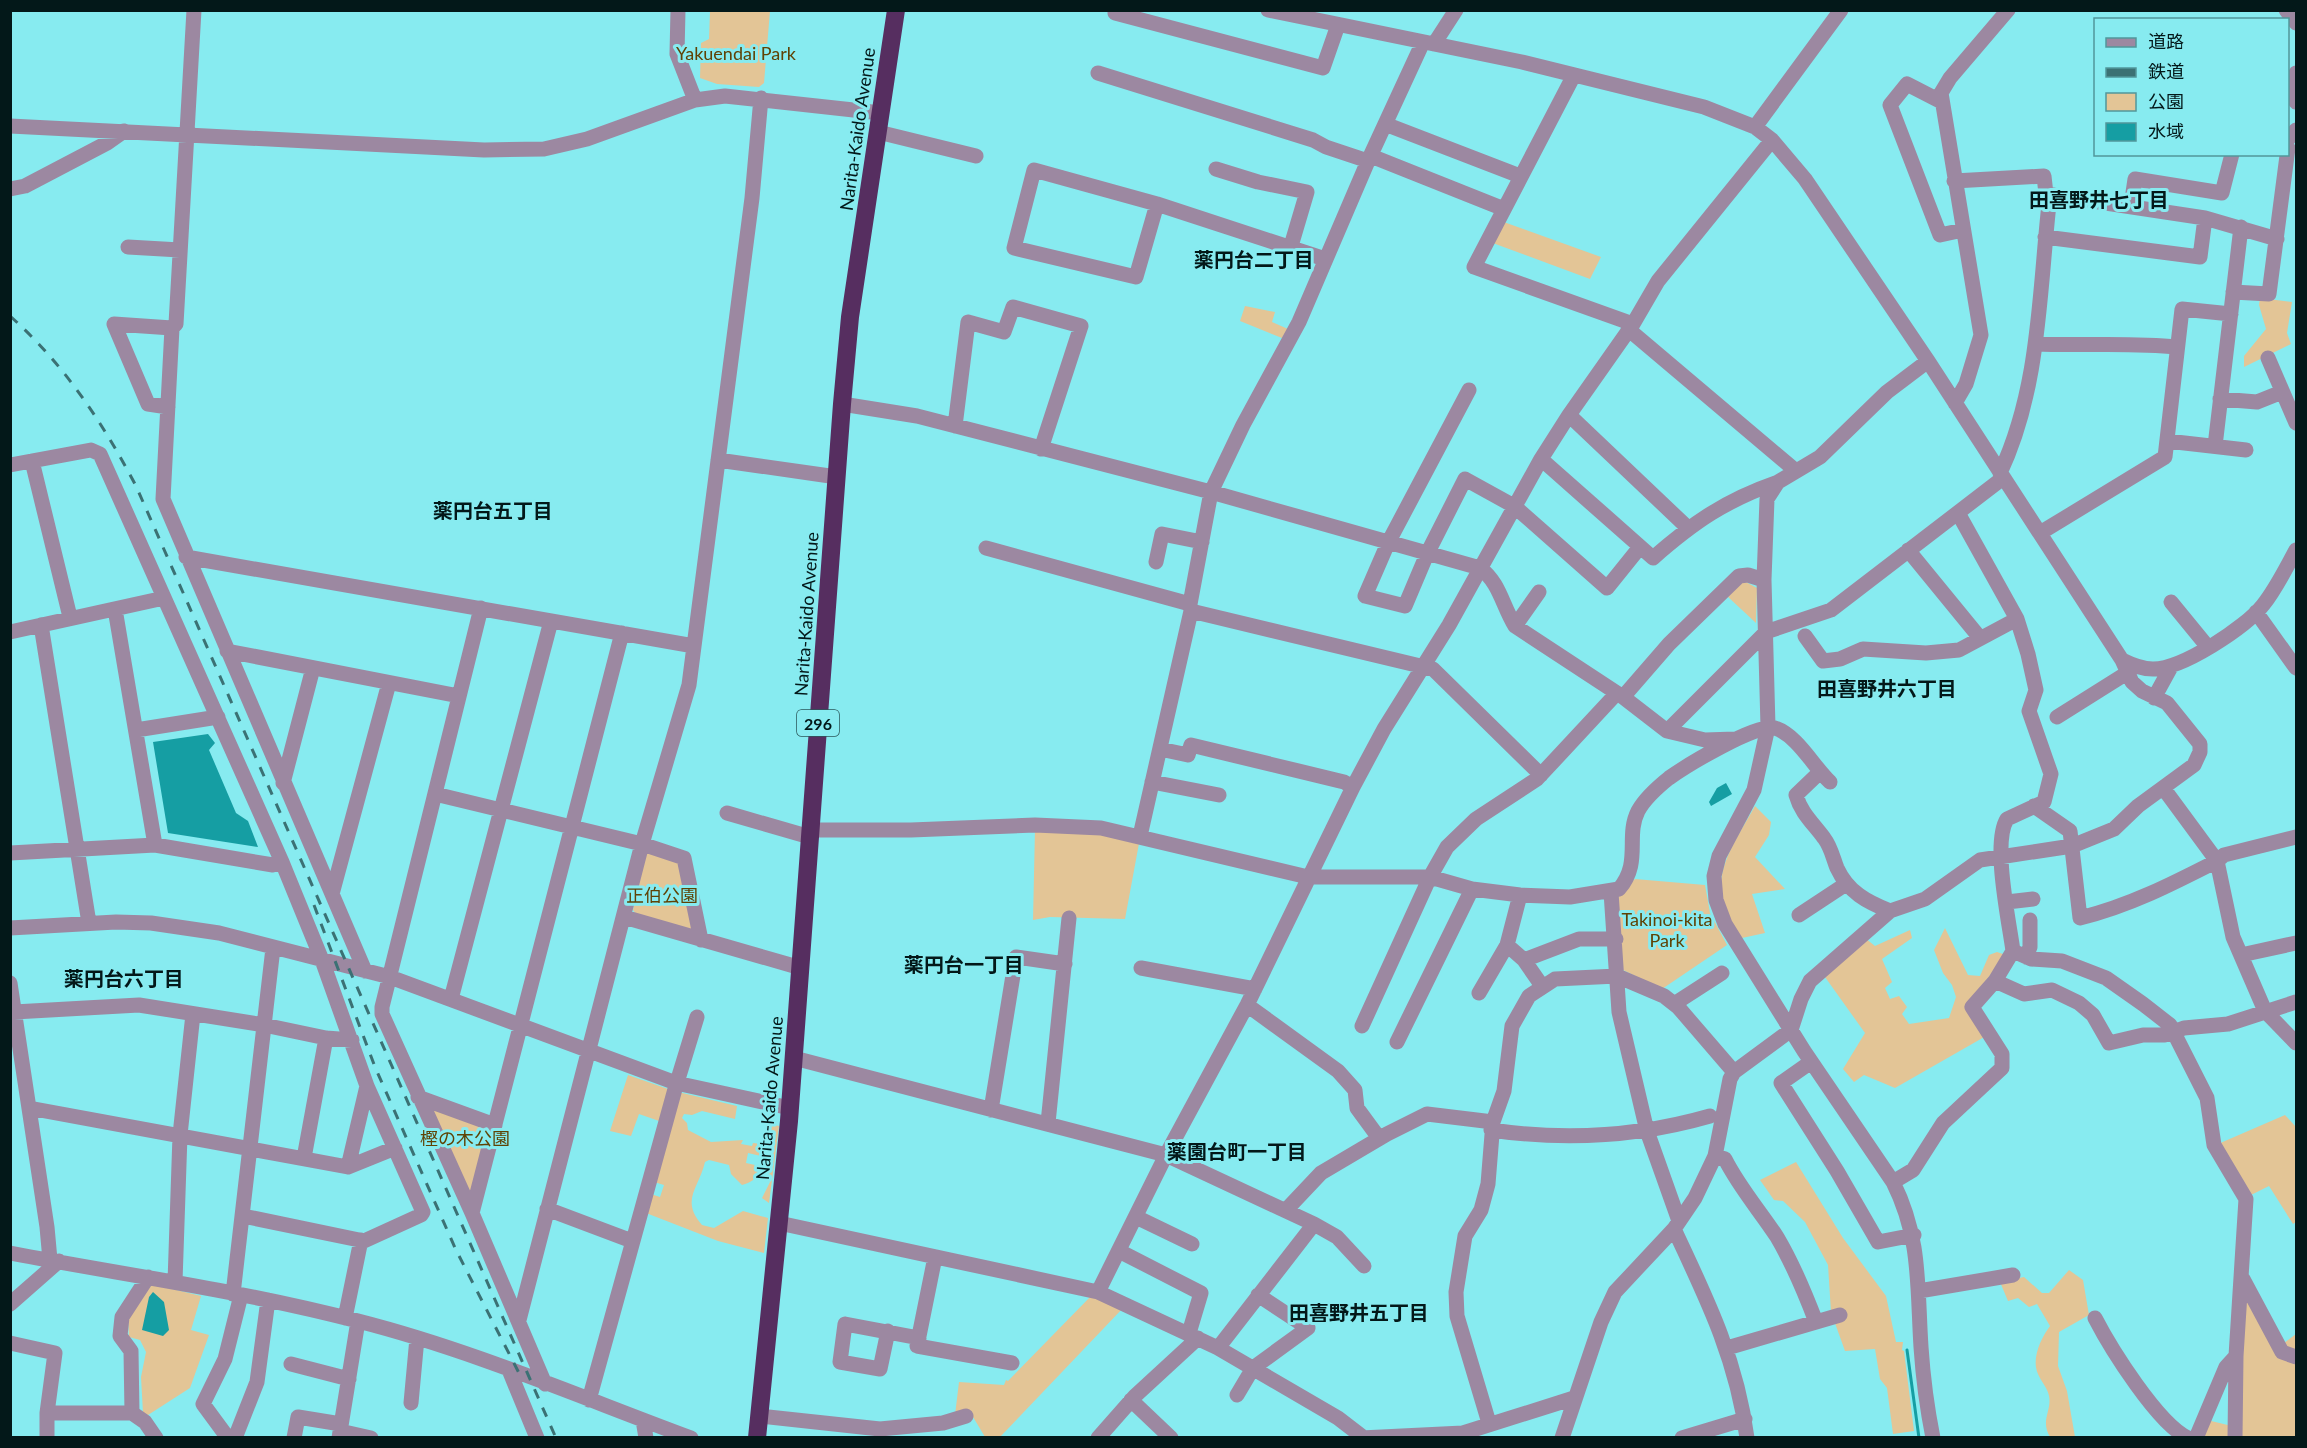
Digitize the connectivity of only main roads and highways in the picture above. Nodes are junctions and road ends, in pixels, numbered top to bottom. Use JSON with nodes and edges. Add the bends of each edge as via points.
{"nodes":[{"id":1,"x":896,"y":10,"type":"edge"},
{"id":2,"x":757,"y":1437,"type":"edge"}],
"edges":[{"from":1,"to":2,"type":"highway","name":"Narita-Kaido Avenue","number":"296","via":[[850,317],[790,1108]]}]}
